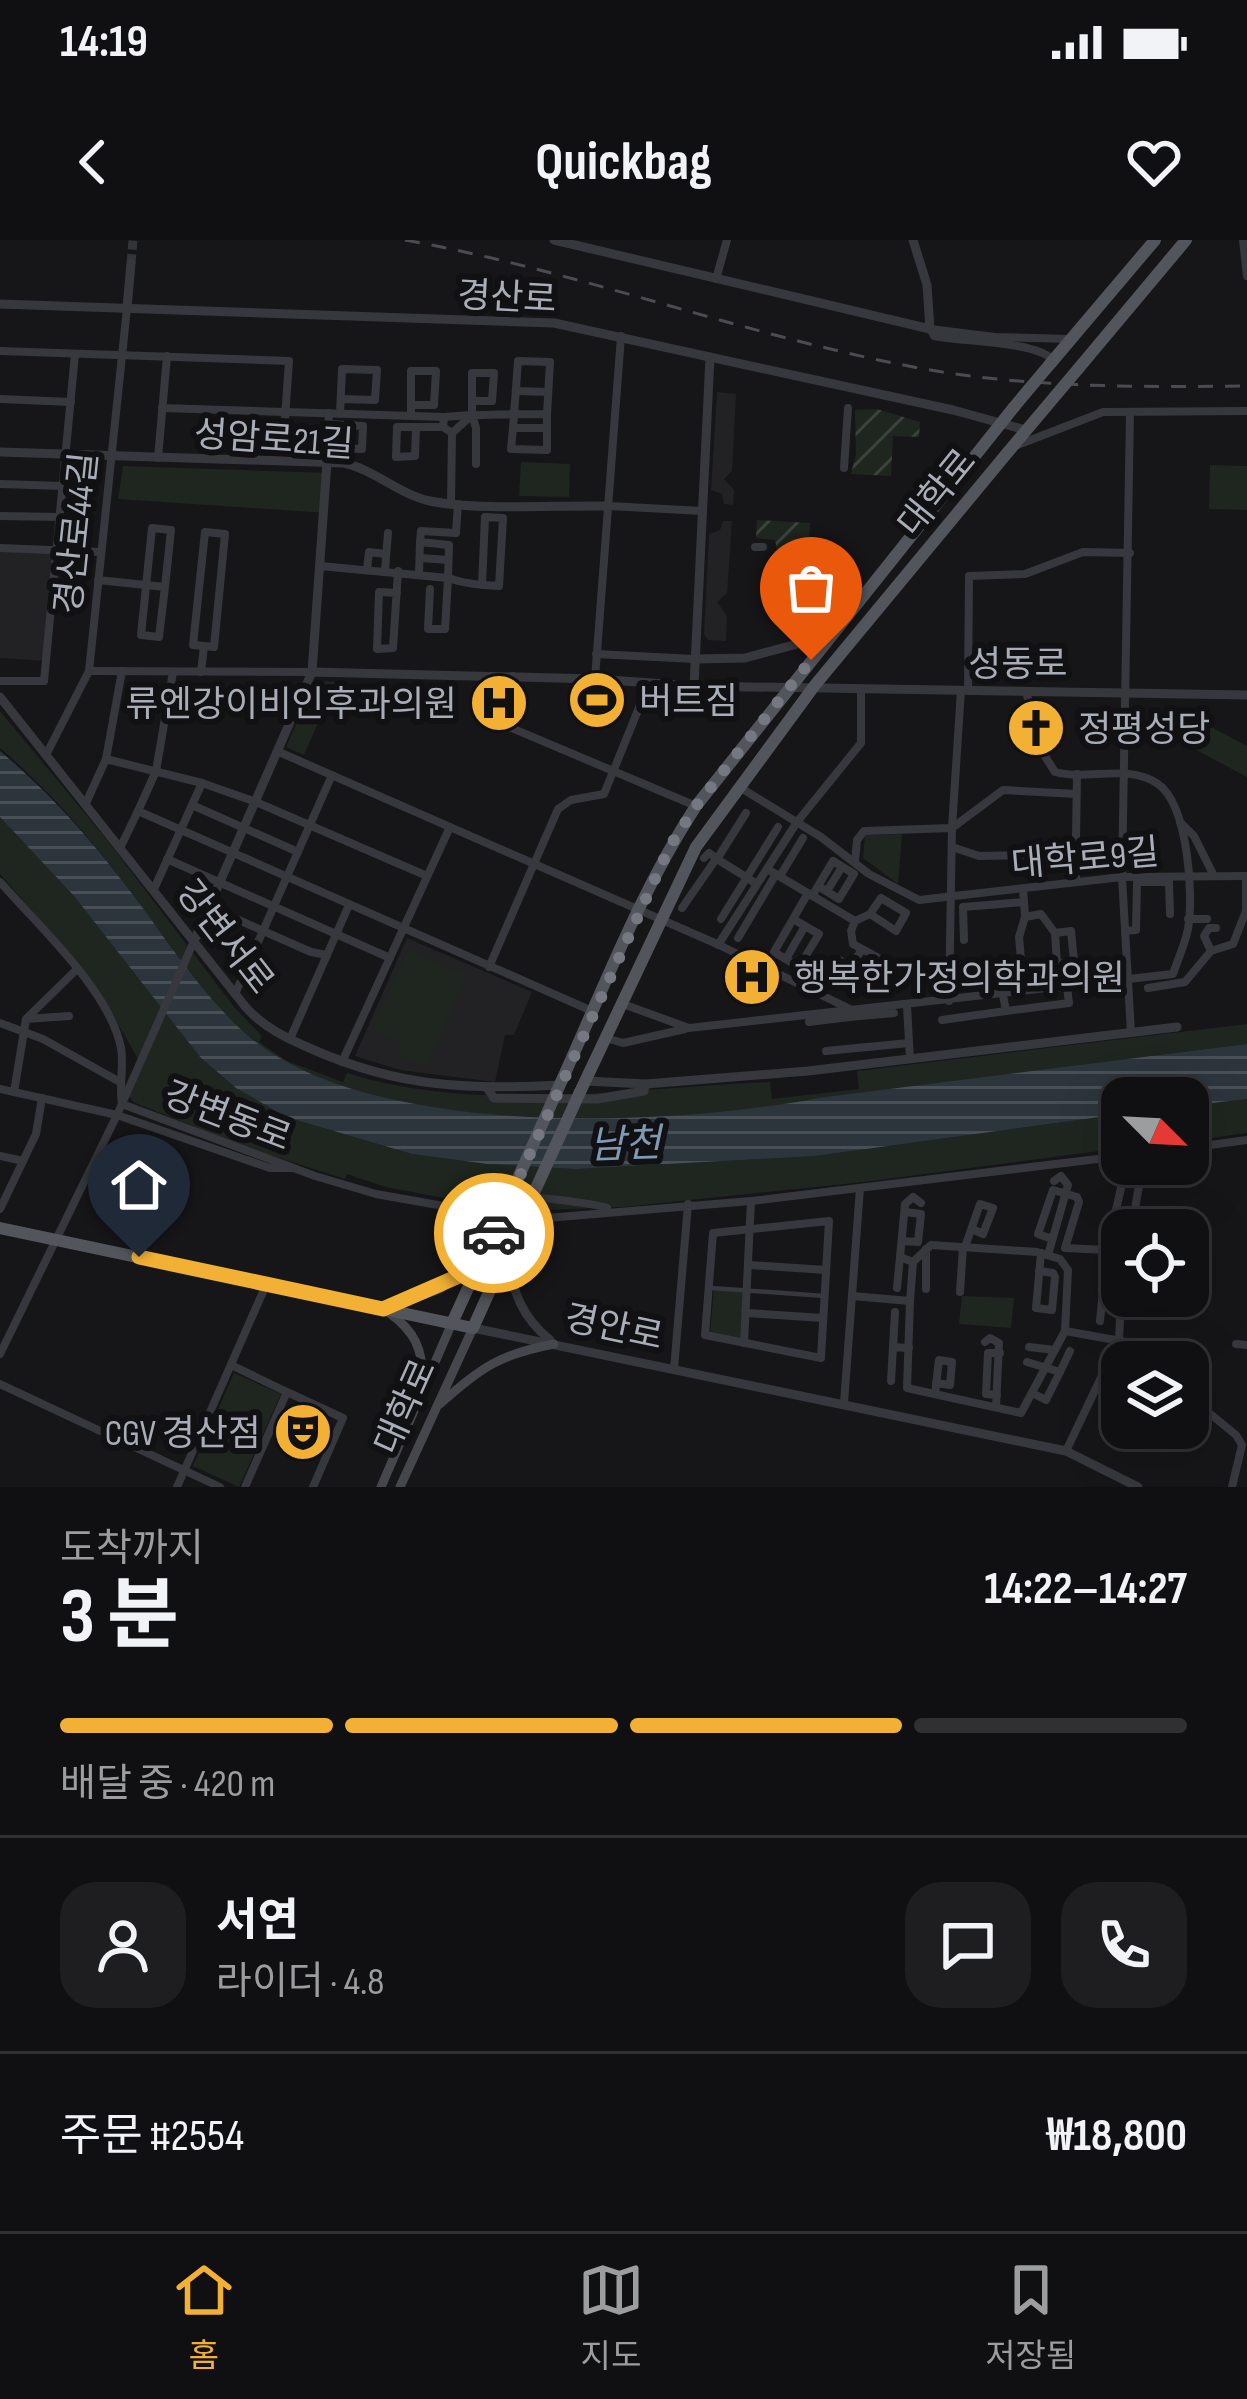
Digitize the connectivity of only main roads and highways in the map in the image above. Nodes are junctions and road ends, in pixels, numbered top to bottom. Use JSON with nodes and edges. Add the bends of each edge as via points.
{"nodes":[{"id":1,"x":1155,"y":240,"type":"edge"},
{"id":2,"x":1186,"y":240,"type":"edge"},
{"id":3,"x":0,"y":1228,"type":"edge"},
{"id":4,"x":485,"y":1252,"type":"junction"},
{"id":5,"x":383,"y":1309,"type":"junction"},
{"id":6,"x":452,"y":1323,"type":"junction"},
{"id":7,"x":473,"y":1328,"type":"junction"},
{"id":8,"x":554,"y":1344,"type":"road end"},
{"id":9,"x":423,"y":1389,"type":"junction"},
{"id":10,"x":436,"y":1407,"type":"junction"},
{"id":11,"x":381,"y":1487,"type":"edge"},
{"id":12,"x":400,"y":1487,"type":"edge"}],
"edges":[{"from":1,"to":4,"type":"main road","name":"대학로","bridge":true,"via":[[696,806],[638,910]]},
{"from":2,"to":7,"type":"main road","name":"대학로","bridge":true,"via":[[815,686],[696,847]]},
{"from":3,"to":5,"type":"main road","name":"경안로"},
{"from":4,"to":5,"type":"main road","via":[[440,1287]]},
{"from":4,"to":6,"type":"main road","name":"대학로"},
{"from":5,"to":6,"type":"main road","name":"경안로"},
{"from":5,"to":9,"type":"main road","via":[[418,1341]]},
{"from":6,"to":7,"type":"main road","name":"경안로"},
{"from":6,"to":9,"type":"main road"},
{"from":7,"to":10,"type":"main road","name":"대학로"},
{"from":8,"to":10,"type":"main road","via":[[484,1365]]},
{"from":9,"to":11,"type":"main road"},
{"from":10,"to":12,"type":"main road","name":"대학로"}]}
